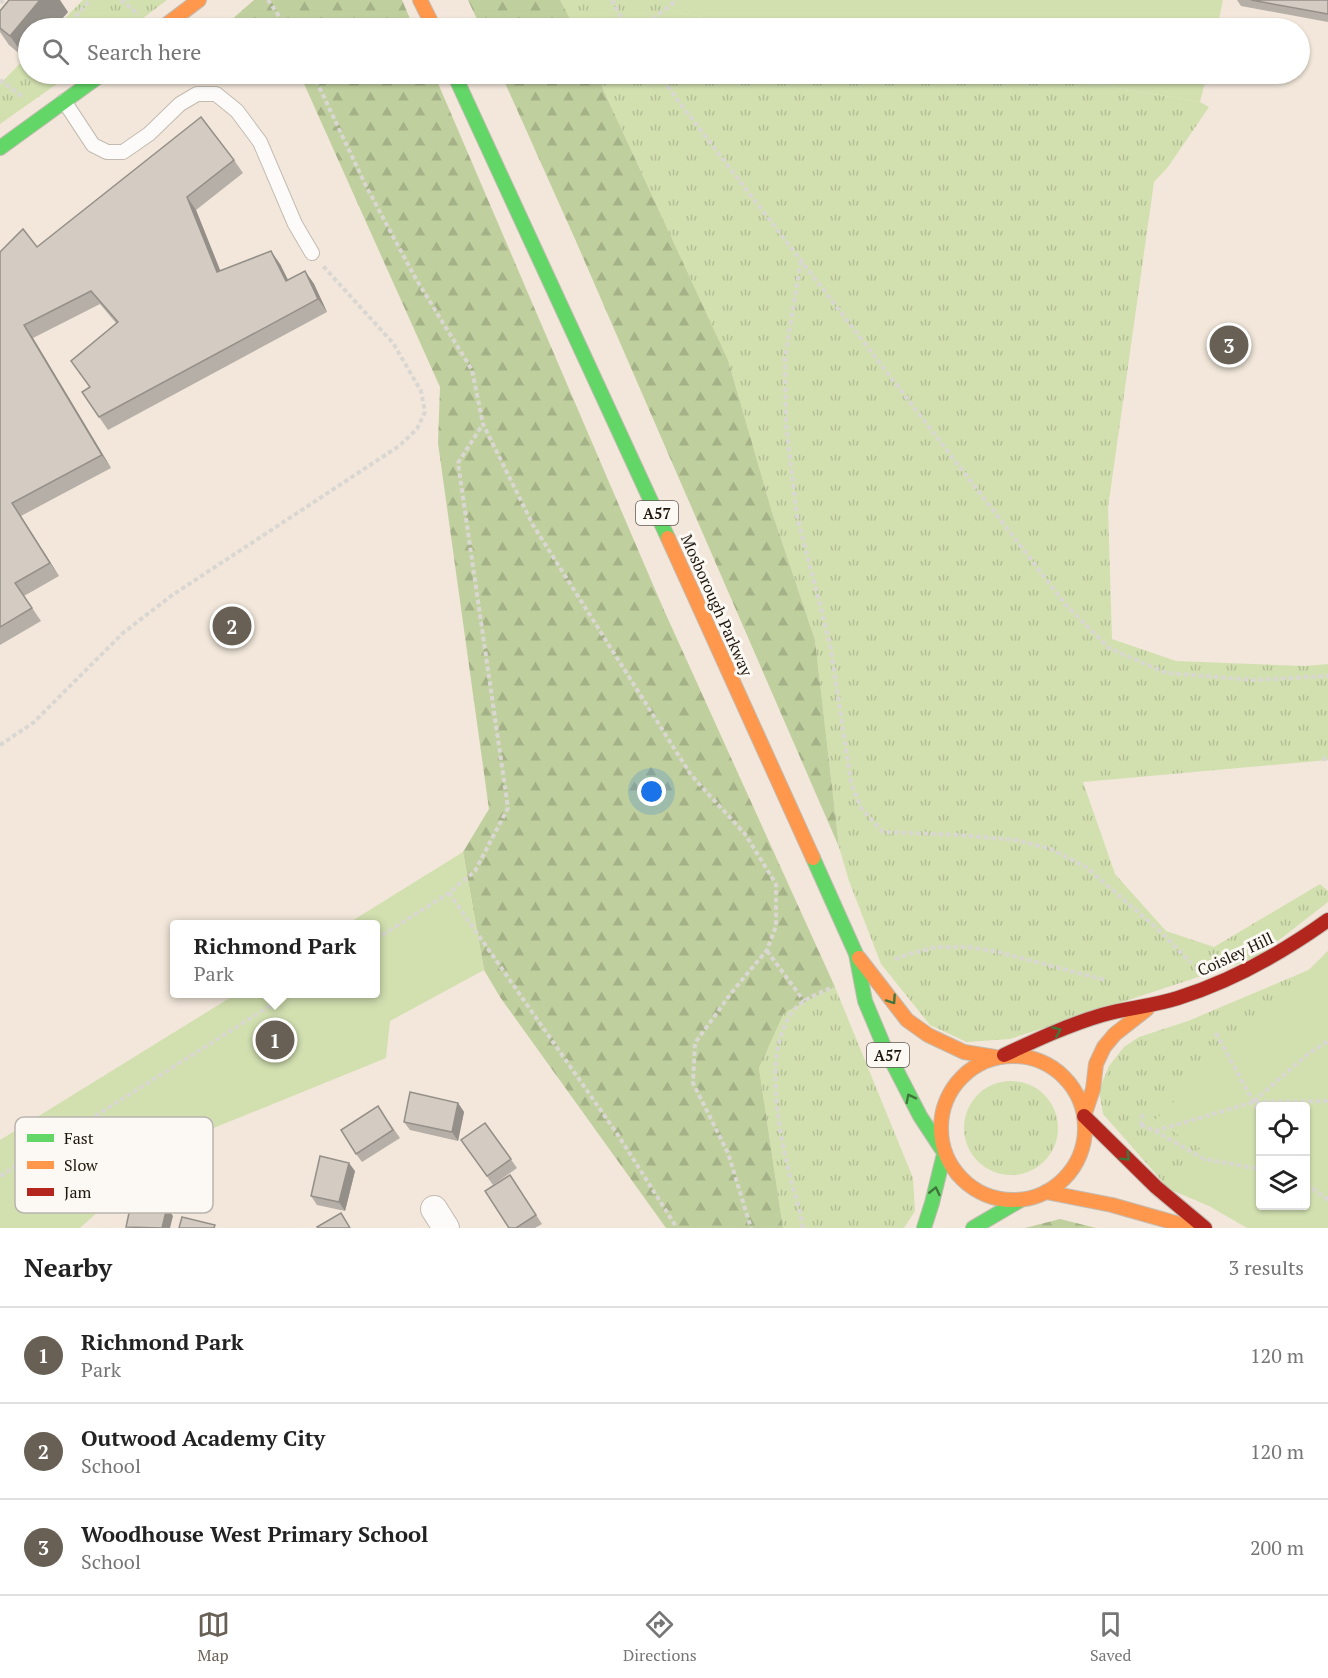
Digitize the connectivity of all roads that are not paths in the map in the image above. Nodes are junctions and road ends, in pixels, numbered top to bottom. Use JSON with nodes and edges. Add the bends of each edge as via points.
{"nodes":[{"id":1,"x":199,"y":0,"type":"edge"},
{"id":2,"x":420,"y":0,"type":"edge"},
{"id":3,"x":175,"y":18,"type":"edge"},
{"id":4,"x":429,"y":18,"type":"edge"},
{"id":5,"x":88,"y":84,"type":"edge"},
{"id":6,"x":459,"y":84,"type":"edge"},
{"id":7,"x":64,"y":101,"type":"junction"},
{"id":8,"x":0,"y":148,"type":"edge"},
{"id":9,"x":312,"y":253,"type":"road end"},
{"id":10,"x":1328,"y":920,"type":"edge"},
{"id":11,"x":856,"y":954,"type":"junction"},
{"id":12,"x":1151,"y":1006,"type":"junction"},
{"id":13,"x":1000,"y":1056,"type":"junction"},
{"id":14,"x":1084,"y":1116,"type":"junction"},
{"id":15,"x":943,"y":1151,"type":"junction"},
{"id":16,"x":1046,"y":1192,"type":"junction"},
{"id":17,"x":1019,"y":1201,"type":"junction"},
{"id":18,"x":924,"y":1228,"type":"edge"},
{"id":19,"x":973,"y":1228,"type":"edge"},
{"id":20,"x":1193,"y":1228,"type":"edge"},
{"id":21,"x":1205,"y":1228,"type":"edge"}],
"edges":[{"from":1,"to":3,"type":"main road"},
{"from":2,"to":4,"type":"main road"},
{"from":5,"to":7,"type":"main road"},
{"from":6,"to":11,"type":"main road","name":"Mosborough Parkway","number":"A57"},
{"from":7,"to":8,"type":"main road"},
{"from":7,"to":9,"type":"lane","via":[[93,145],[107,152],[123,152],[180,104],[197,94],[216,94],[237,111],[260,142],[295,224]]},
{"from":10,"to":12,"type":"main road","name":"Coisley Hill","via":[[1272,957]]},
{"from":11,"to":13,"type":"main road","name":"Mosborough Parkway","number":"A57","one_way":true,"via":[[907,1020],[928,1035],[964,1052]]},
{"from":15,"to":11,"type":"main road","name":"Mosborough Parkway","number":"A57","one_way":true,"via":[[883,1044],[865,1001]]},
{"from":13,"to":12,"type":"main road","name":"Coisley Hill","one_way":true,"via":[[1073,1024]]},
{"from":12,"to":14,"type":"main road","name":"Coisley Hill","via":[[1104,1047]]},
{"from":13,"to":14,"type":"main road","number":"A57","via":[[1031,1058],[1062,1074],[1079,1099]]},
{"from":13,"to":15,"type":"main road","via":[[969,1070],[952,1088],[940,1122]]},
{"from":14,"to":16,"type":"main road","number":"A57","via":[[1086,1129],[1079,1155],[1066,1177]]},
{"from":14,"to":21,"type":"main road","number":"A57","one_way":true,"via":[[1156,1187]]},
{"from":15,"to":17,"type":"main road","number":"A57","via":[[956,1174],[976,1190],[991,1197]]},
{"from":18,"to":15,"type":"main road","one_way":true},
{"from":16,"to":17,"type":"main road","number":"A57"},
{"from":16,"to":20,"type":"main road","number":"A57","via":[[1112,1205]]},
{"from":17,"to":19,"type":"main road"}]}
